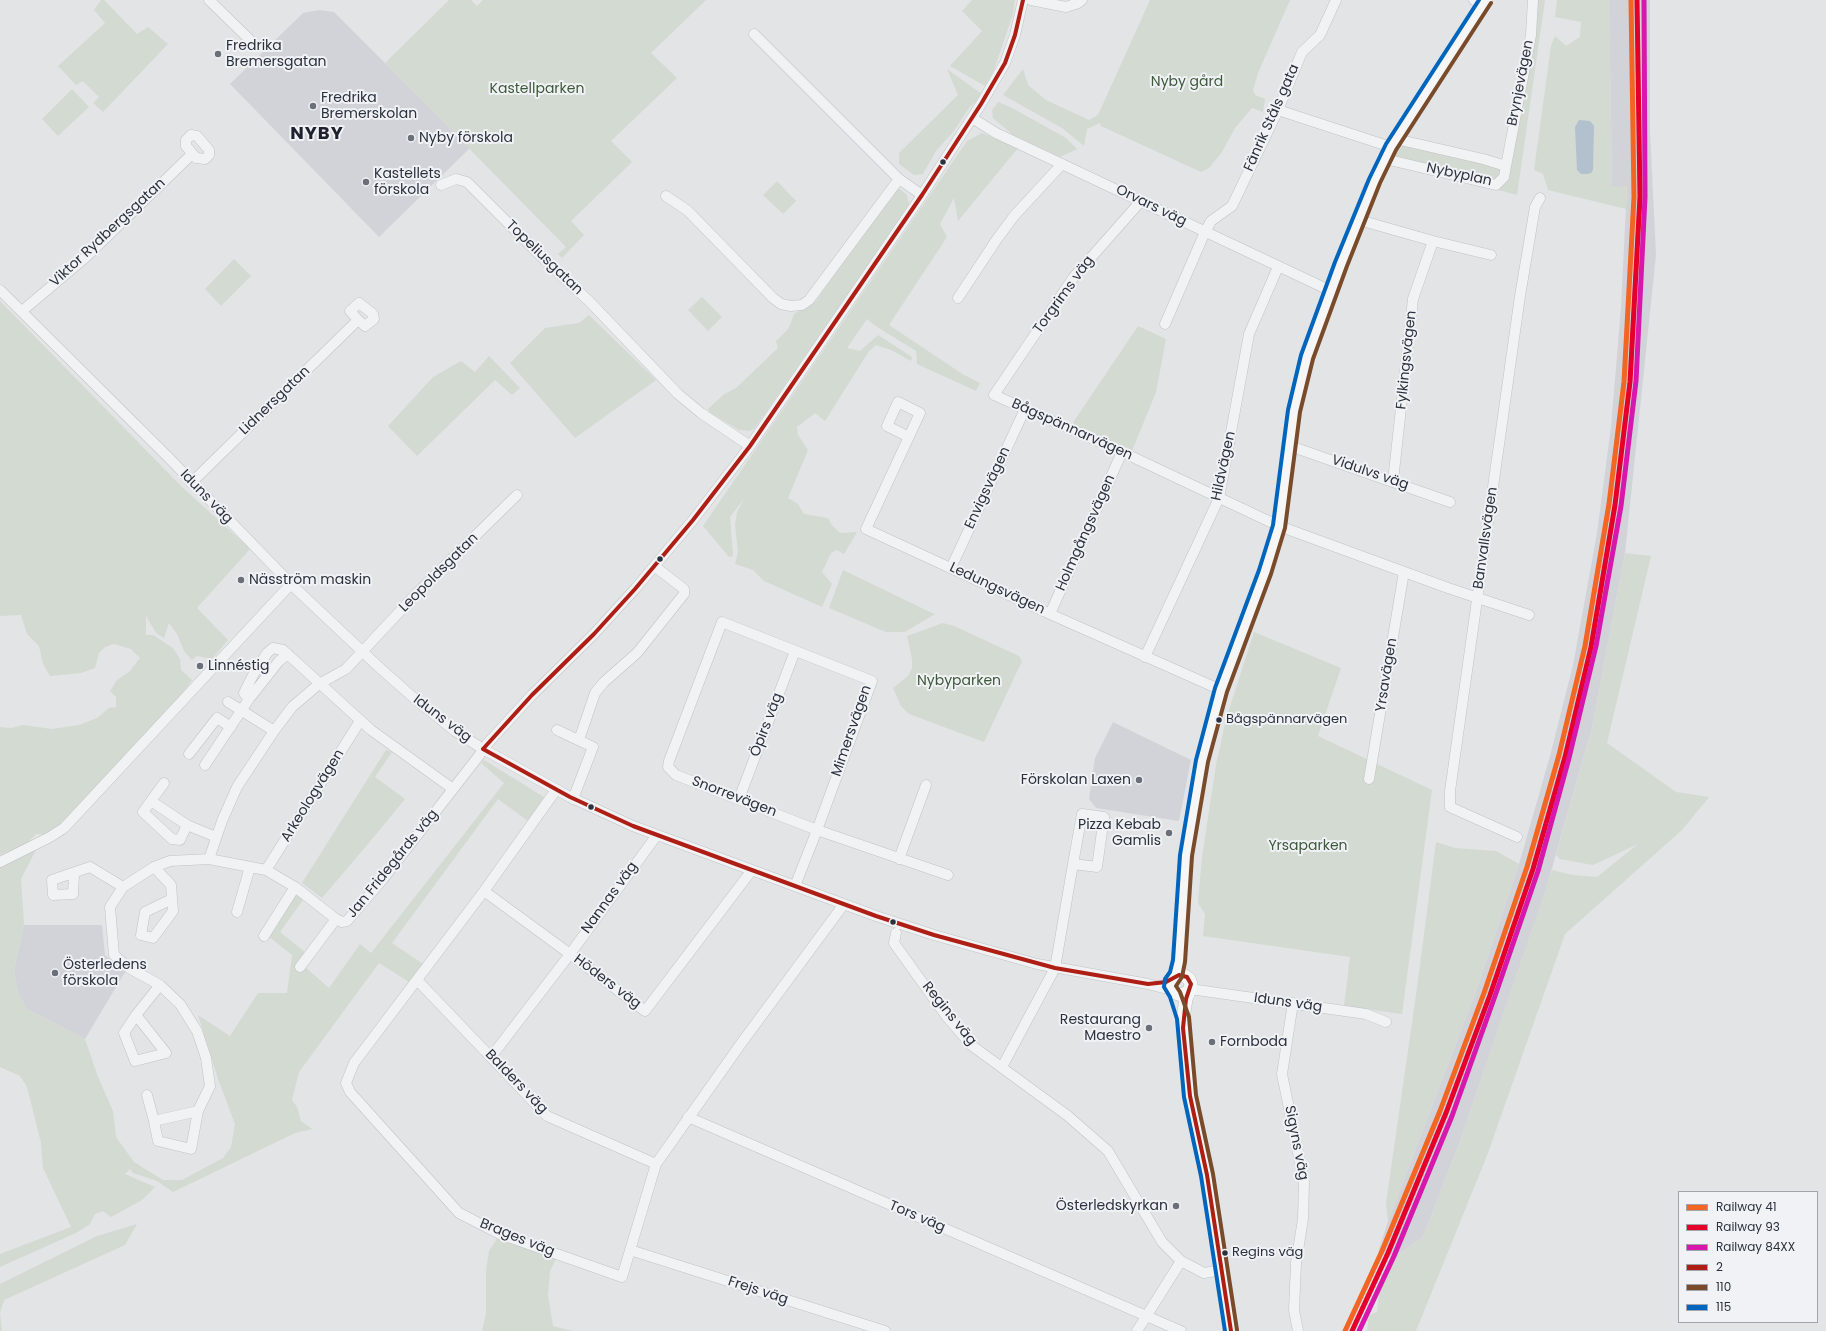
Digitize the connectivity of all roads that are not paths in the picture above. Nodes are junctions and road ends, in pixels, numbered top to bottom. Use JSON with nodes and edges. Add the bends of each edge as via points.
{"nodes":[{"id":1,"x":209,"y":0,"type":"edge"},
{"id":2,"x":1023,"y":0,"type":"edge"},
{"id":3,"x":1031,"y":0,"type":"edge"},
{"id":4,"x":1082,"y":0,"type":"edge"},
{"id":5,"x":1336,"y":0,"type":"edge"},
{"id":6,"x":1533,"y":0,"type":"edge"},
{"id":7,"x":1481,"y":2,"type":"edge"},
{"id":8,"x":754,"y":34,"type":"dead end"},
{"id":9,"x":250,"y":40,"type":"dead end"},
{"id":10,"x":1278,"y":110,"type":"junction"},
{"id":11,"x":972,"y":118,"type":"junction"},
{"id":12,"x":1391,"y":148,"type":"junction"},
{"id":13,"x":192,"y":154,"type":"dead end"},
{"id":14,"x":1062,"y":164,"type":"junction"},
{"id":15,"x":1506,"y":166,"type":"junction"},
{"id":16,"x":899,"y":179,"type":"junction"},
{"id":17,"x":441,"y":185,"type":"dead end"},
{"id":18,"x":922,"y":195,"type":"junction"},
{"id":19,"x":666,"y":196,"type":"dead end"},
{"id":20,"x":1540,"y":198,"type":"dead end"},
{"id":21,"x":1141,"y":201,"type":"junction"},
{"id":22,"x":1359,"y":220,"type":"junction"},
{"id":23,"x":1205,"y":232,"type":"junction"},
{"id":24,"x":1433,"y":241,"type":"junction"},
{"id":25,"x":1491,"y":255,"type":"dead end"},
{"id":26,"x":1278,"y":267,"type":"junction"},
{"id":27,"x":0,"y":290,"type":"edge"},
{"id":28,"x":1331,"y":292,"type":"junction"},
{"id":29,"x":958,"y":298,"type":"dead end"},
{"id":30,"x":22,"y":311,"type":"junction"},
{"id":31,"x":358,"y":320,"type":"dead end"},
{"id":32,"x":1165,"y":324,"type":"dead end"},
{"id":33,"x":994,"y":395,"type":"joint"},
{"id":34,"x":1025,"y":409,"type":"junction"},
{"id":35,"x":909,"y":437,"type":"dead end"},
{"id":36,"x":750,"y":446,"type":"junction"},
{"id":37,"x":1290,"y":446,"type":"junction"},
{"id":38,"x":1122,"y":452,"type":"junction"},
{"id":39,"x":1393,"y":481,"type":"junction"},
{"id":40,"x":191,"y":483,"type":"junction"},
{"id":41,"x":516,"y":495,"type":"dead end"},
{"id":42,"x":1219,"y":498,"type":"junction"},
{"id":43,"x":1450,"y":502,"type":"dead end"},
{"id":44,"x":1279,"y":526,"type":"junction"},
{"id":45,"x":654,"y":566,"type":"junction"},
{"id":46,"x":951,"y":568,"type":"junction"},
{"id":47,"x":1404,"y":572,"type":"junction"},
{"id":48,"x":291,"y":584,"type":"junction"},
{"id":49,"x":1477,"y":598,"type":"junction"},
{"id":50,"x":1050,"y":614,"type":"junction"},
{"id":51,"x":1529,"y":615,"type":"dead end"},
{"id":52,"x":722,"y":622,"type":"joint"},
{"id":53,"x":795,"y":651,"type":"junction"},
{"id":54,"x":363,"y":652,"type":"junction"},
{"id":55,"x":1145,"y":656,"type":"junction"},
{"id":56,"x":319,"y":684,"type":"junction"},
{"id":57,"x":1221,"y":690,"type":"junction"},
{"id":58,"x":228,"y":702,"type":"dead end"},
{"id":59,"x":242,"y":711,"type":"junction"},
{"id":60,"x":360,"y":721,"type":"junction"},
{"id":61,"x":231,"y":726,"type":"junction"},
{"id":62,"x":557,"y":730,"type":"dead end"},
{"id":63,"x":274,"y":731,"type":"junction"},
{"id":64,"x":579,"y":740,"type":"junction"},
{"id":65,"x":483,"y":749,"type":"junction"},
{"id":66,"x":189,"y":754,"type":"dead end"},
{"id":67,"x":205,"y":765,"type":"dead end"},
{"id":68,"x":1369,"y":779,"type":"dead end"},
{"id":69,"x":164,"y":783,"type":"dead end"},
{"id":70,"x":926,"y":785,"type":"dead end"},
{"id":71,"x":453,"y":789,"type":"junction"},
{"id":72,"x":556,"y":790,"type":"junction"},
{"id":73,"x":573,"y":799,"type":"junction"},
{"id":74,"x":739,"y":799,"type":"junction"},
{"id":75,"x":151,"y":802,"type":"junction"},
{"id":76,"x":187,"y":825,"type":"junction"},
{"id":77,"x":817,"y":830,"type":"junction"},
{"id":78,"x":657,"y":835,"type":"junction"},
{"id":79,"x":216,"y":837,"type":"junction"},
{"id":80,"x":1517,"y":837,"type":"dead end"},
{"id":81,"x":209,"y":859,"type":"junction"},
{"id":82,"x":899,"y":859,"type":"junction"},
{"id":83,"x":0,"y":862,"type":"edge"},
{"id":84,"x":1073,"y":864,"type":"junction"},
{"id":85,"x":154,"y":867,"type":"junction"},
{"id":86,"x":250,"y":867,"type":"junction"},
{"id":87,"x":266,"y":870,"type":"junction"},
{"id":88,"x":752,"y":870,"type":"junction"},
{"id":89,"x":74,"y":874,"type":"dead end"},
{"id":90,"x":948,"y":875,"type":"dead end"},
{"id":91,"x":795,"y":886,"type":"junction"},
{"id":92,"x":123,"y":887,"type":"junction"},
{"id":93,"x":295,"y":887,"type":"junction"},
{"id":94,"x":484,"y":891,"type":"junction"},
{"id":95,"x":172,"y":899,"type":"dead end"},
{"id":96,"x":844,"y":904,"type":"junction"},
{"id":97,"x":237,"y":912,"type":"dead end"},
{"id":98,"x":336,"y":919,"type":"junction"},
{"id":99,"x":896,"y":933,"type":"dead end"},
{"id":100,"x":264,"y":936,"type":"dead end"},
{"id":101,"x":570,"y":954,"type":"junction"},
{"id":102,"x":300,"y":967,"type":"dead end"},
{"id":103,"x":1055,"y":968,"type":"junction"},
{"id":104,"x":418,"y":981,"type":"junction"},
{"id":105,"x":160,"y":985,"type":"junction"},
{"id":106,"x":1180,"y":985,"type":"junction"},
{"id":107,"x":1293,"y":1003,"type":"junction"},
{"id":108,"x":136,"y":1015,"type":"junction"},
{"id":109,"x":1386,"y":1022,"type":"dead end"},
{"id":110,"x":491,"y":1057,"type":"junction"},
{"id":111,"x":1002,"y":1067,"type":"junction"},
{"id":112,"x":147,"y":1095,"type":"dead end"},
{"id":113,"x":198,"y":1111,"type":"junction"},
{"id":114,"x":688,"y":1117,"type":"junction"},
{"id":115,"x":154,"y":1120,"type":"junction"},
{"id":116,"x":656,"y":1164,"type":"junction"},
{"id":117,"x":630,"y":1250,"type":"junction"},
{"id":118,"x":1181,"y":1261,"type":"junction"},
{"id":119,"x":1222,"y":1270,"type":"junction"},
{"id":120,"x":1146,"y":1317,"type":"junction"},
{"id":121,"x":885,"y":1331,"type":"edge"},
{"id":122,"x":1137,"y":1331,"type":"edge"},
{"id":123,"x":1181,"y":1331,"type":"edge"},
{"id":124,"x":1231,"y":1331,"type":"edge"},
{"id":125,"x":1298,"y":1331,"type":"edge"}],
"edges":[{"from":1,"to":9,"type":"street"},
{"from":2,"to":11,"type":"street","name":"Jan Fridegårds väg","via":[[1005,63]]},
{"from":3,"to":4,"type":"street","via":[[1066,7]]},
{"from":5,"to":10,"type":"street","name":"Fänrik Ståls gata","via":[[1320,35],[1302,52]]},
{"from":6,"to":15,"type":"street","name":"Brynjevägen","via":[[1530,34]]},
{"from":7,"to":12,"type":"main road"},
{"from":8,"to":16,"type":"street"},
{"from":10,"to":12,"type":"street"},
{"from":10,"to":23,"type":"street","name":"Fänrik Ståls gata","via":[[1232,206],[1211,221]]},
{"from":11,"to":14,"type":"street","name":"Orvars väg","via":[[996,133]]},
{"from":11,"to":18,"type":"street","name":"Jan Fridegårds väg"},
{"from":12,"to":15,"type":"street","name":"Nybyplan","via":[[1476,157]]},
{"from":12,"to":15,"type":"street","name":"Nybyplan","via":[[1496,185],[1504,177]]},
{"from":12,"to":22,"type":"main road"},
{"from":13,"to":30,"type":"street","name":"Viktor Rydbergsgatan","via":[[86,257]]},
{"from":14,"to":21,"type":"street","name":"Orvars väg"},
{"from":14,"to":29,"type":"street","via":[[996,239]]},
{"from":16,"to":18,"type":"street"},
{"from":16,"to":19,"type":"street","via":[[809,300],[802,305],[790,306],[781,304],[773,298],[688,211]]},
{"from":17,"to":36,"type":"street","name":"Topeliusgatan","via":[[456,179],[467,182],[590,302],[678,394]]},
{"from":18,"to":36,"type":"street","name":"Jan Fridegårds väg"},
{"from":20,"to":49,"type":"street","name":"Banvallsvägen","via":[[1535,207],[1520,296]]},
{"from":21,"to":23,"type":"street","name":"Orvars väg"},
{"from":21,"to":33,"type":"street","name":"Torgrims väg","via":[[1073,278]]},
{"from":22,"to":24,"type":"street"},
{"from":22,"to":28,"type":"main road"},
{"from":23,"to":26,"type":"street","name":"Orvars väg"},
{"from":23,"to":32,"type":"street","name":"Fänrik Ståls gata"},
{"from":24,"to":25,"type":"street"},
{"from":24,"to":39,"type":"street","name":"Fylkingsvägen","via":[[1413,299]]},
{"from":26,"to":28,"type":"street","name":"Orvars väg"},
{"from":26,"to":42,"type":"street","name":"Hildvägen","via":[[1249,334]]},
{"from":27,"to":30,"type":"street","name":"Iduns väg"},
{"from":28,"to":37,"type":"main road","via":[[1307,357],[1294,411]]},
{"from":30,"to":40,"type":"street","name":"Iduns väg"},
{"from":31,"to":40,"type":"street","name":"Lidnersgatan"},
{"from":33,"to":34,"type":"street","name":"Bågspännarvägen"},
{"from":34,"to":38,"type":"street","name":"Bågspännarvägen"},
{"from":34,"to":46,"type":"street","name":"Envigsvägen"},
{"from":35,"to":46,"type":"street","name":"Ledungsvägen","via":[[866,528]]},
{"from":36,"to":45,"type":"street","name":"Jan Fridegårds väg"},
{"from":37,"to":39,"type":"street","name":"Vidulvs väg"},
{"from":37,"to":44,"type":"main road"},
{"from":38,"to":42,"type":"street","name":"Bågspännarvägen"},
{"from":38,"to":50,"type":"street","name":"Holmgångsvägen"},
{"from":39,"to":43,"type":"street","name":"Vidulvs väg"},
{"from":40,"to":48,"type":"street","name":"Iduns väg"},
{"from":41,"to":54,"type":"street","name":"Leopoldsgatan"},
{"from":42,"to":44,"type":"street","name":"Bågspännarvägen"},
{"from":42,"to":55,"type":"street","name":"Hildvägen"},
{"from":44,"to":47,"type":"street","name":"Bågspännarvägen"},
{"from":44,"to":57,"type":"main road","via":[[1265,572]]},
{"from":45,"to":64,"type":"street","via":[[684,590],[684,594],[637,653],[595,693]]},
{"from":45,"to":65,"type":"street","name":"Jan Fridegårds väg","via":[[594,634],[532,695]]},
{"from":46,"to":50,"type":"street","name":"Ledungsvägen"},
{"from":47,"to":49,"type":"street","name":"Bågspännarvägen"},
{"from":47,"to":68,"type":"street","name":"Yrsavägen"},
{"from":48,"to":54,"type":"street","name":"Iduns väg"},
{"from":48,"to":83,"type":"street","via":[[64,828]]},
{"from":49,"to":51,"type":"street","name":"Bågspännarvägen"},
{"from":49,"to":80,"type":"street","name":"Banvallsvägen","via":[[1450,791],[1450,811]]},
{"from":50,"to":55,"type":"street","name":"Ledungsvägen"},
{"from":52,"to":53,"type":"street","name":"Mimersvägen"},
{"from":52,"to":74,"type":"street","name":"Snorrevägen","via":[[668,767],[676,775]]},
{"from":53,"to":74,"type":"street","name":"Öpirs väg"},
{"from":53,"to":77,"type":"street","name":"Mimersvägen","via":[[872,681]]},
{"from":54,"to":56,"type":"street","name":"Leopoldsgatan","via":[[346,669]]},
{"from":54,"to":65,"type":"street","name":"Iduns väg","via":[[415,699],[455,731]]},
{"from":55,"to":57,"type":"street","name":"Ledungsvägen"},
{"from":56,"to":59,"type":"street","via":[[283,650],[273,648],[267,653],[244,693],[249,699]]},
{"from":56,"to":60,"type":"street"},
{"from":56,"to":63,"type":"street","name":"Leopoldsgatan","via":[[292,707]]},
{"from":57,"to":106,"type":"main road","via":[[1202,761],[1186,855]]},
{"from":58,"to":59,"type":"street"},
{"from":59,"to":61,"type":"street"},
{"from":59,"to":63,"type":"street"},
{"from":60,"to":71,"type":"street","via":[[386,743]]},
{"from":60,"to":87,"type":"street","name":"Arkeologvägen"},
{"from":61,"to":66,"type":"street","via":[[216,718]]},
{"from":61,"to":67,"type":"street"},
{"from":62,"to":64,"type":"street"},
{"from":63,"to":79,"type":"street","name":"Leopoldsgatan","via":[[237,787]]},
{"from":64,"to":73,"type":"street","via":[[593,747]]},
{"from":65,"to":71,"type":"street","name":"Jan Fridegårds väg"},
{"from":65,"to":72,"type":"street","name":"Iduns väg"},
{"from":69,"to":75,"type":"street"},
{"from":70,"to":82,"type":"street"},
{"from":71,"to":98,"type":"street","name":"Jan Fridegårds väg","via":[[347,921]]},
{"from":72,"to":73,"type":"street","name":"Iduns väg"},
{"from":72,"to":94,"type":"street"},
{"from":73,"to":78,"type":"street","name":"Iduns väg"},
{"from":74,"to":77,"type":"street","name":"Snorrevägen"},
{"from":75,"to":76,"type":"street"},
{"from":75,"to":76,"type":"street","via":[[143,812],[172,839],[180,840]]},
{"from":76,"to":79,"type":"street"},
{"from":77,"to":82,"type":"street","name":"Snorrevägen"},
{"from":77,"to":91,"type":"street","name":"Mimersvägen"},
{"from":78,"to":88,"type":"street","name":"Iduns väg"},
{"from":78,"to":101,"type":"street","name":"Nannas väg"},
{"from":79,"to":81,"type":"street","name":"Leopoldsgatan"},
{"from":81,"to":85,"type":"street","via":[[170,861]]},
{"from":81,"to":86,"type":"street"},
{"from":82,"to":90,"type":"street","name":"Snorrevägen"},
{"from":84,"to":84,"type":"street","via":[[1097,867],[1104,817],[1082,814]]},
{"from":84,"to":103,"type":"street"},
{"from":85,"to":92,"type":"street"},
{"from":85,"to":95,"type":"street","via":[[171,885]]},
{"from":86,"to":87,"type":"street"},
{"from":86,"to":97,"type":"street"},
{"from":87,"to":93,"type":"street"},
{"from":88,"to":91,"type":"street","name":"Iduns väg"},
{"from":88,"to":101,"type":"street","name":"Höders väg","via":[[645,1011]]},
{"from":89,"to":92,"type":"street","via":[[90,867]]},
{"from":91,"to":96,"type":"street","name":"Iduns väg"},
{"from":92,"to":105,"type":"street","via":[[110,907],[114,955],[128,968]]},
{"from":93,"to":98,"type":"street"},
{"from":93,"to":100,"type":"street"},
{"from":94,"to":101,"type":"street","name":"Höders väg"},
{"from":94,"to":104,"type":"street"},
{"from":96,"to":103,"type":"street","name":"Iduns väg","via":[[934,935]]},
{"from":96,"to":114,"type":"street"},
{"from":98,"to":102,"type":"street","name":"Jan Fridegårds väg"},
{"from":99,"to":111,"type":"street","name":"Regins väg","via":[[894,943],[947,1017],[971,1045]]},
{"from":101,"to":110,"type":"street","name":"Nannas väg"},
{"from":103,"to":106,"type":"street","name":"Iduns väg","via":[[1148,984]]},
{"from":103,"to":111,"type":"street"},
{"from":104,"to":110,"type":"street","name":"Balders väg"},
{"from":104,"to":117,"type":"street","name":"Brages väg","via":[[354,1063],[346,1083],[350,1092],[460,1213],[500,1234],[622,1277]]},
{"from":105,"to":108,"type":"street"},
{"from":105,"to":113,"type":"street","via":[[180,1004],[197,1032],[206,1058],[210,1086]]},
{"from":106,"to":107,"type":"street","name":"Iduns väg"},
{"from":106,"to":119,"type":"main road","via":[[1190,1096]]},
{"from":107,"to":109,"type":"street","name":"Iduns väg","via":[[1366,1014]]},
{"from":107,"to":125,"type":"street","name":"Sigyns väg","via":[[1282,1074],[1304,1182],[1294,1310]]},
{"from":108,"to":108,"type":"street","via":[[124,1033],[135,1061],[166,1053]]},
{"from":110,"to":116,"type":"street","name":"Balders väg","via":[[547,1116]]},
{"from":111,"to":118,"type":"street","name":"Regins väg","via":[[1068,1116],[1108,1151],[1162,1242]]},
{"from":112,"to":115,"type":"street"},
{"from":113,"to":115,"type":"street"},
{"from":113,"to":115,"type":"street","via":[[191,1149],[158,1141]]},
{"from":114,"to":116,"type":"street"},
{"from":114,"to":120,"type":"street","name":"Tors väg"},
{"from":116,"to":117,"type":"street"},
{"from":117,"to":121,"type":"street","name":"Frejs väg"},
{"from":118,"to":119,"type":"street","name":"Regins väg","via":[[1204,1273]]},
{"from":118,"to":120,"type":"street"},
{"from":119,"to":124,"type":"main road"},
{"from":120,"to":122,"type":"street"},
{"from":120,"to":123,"type":"street","name":"Tors väg"}]}
